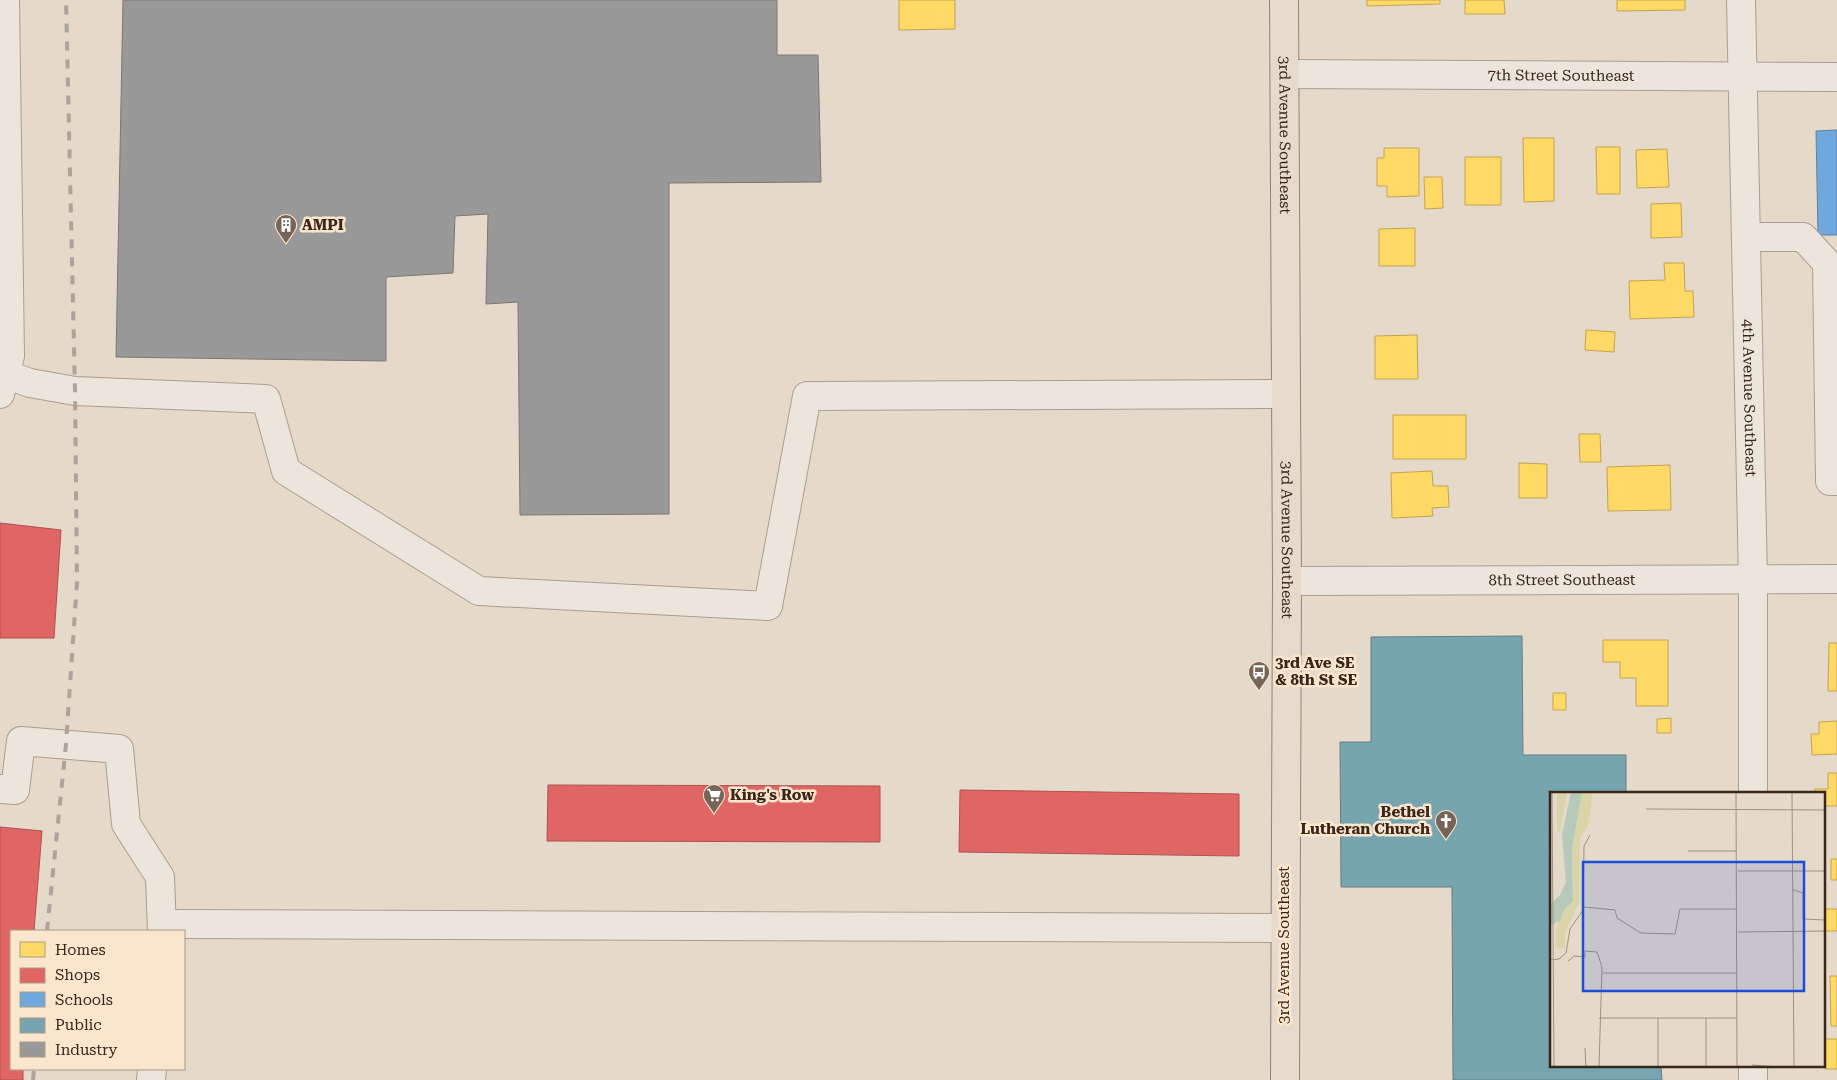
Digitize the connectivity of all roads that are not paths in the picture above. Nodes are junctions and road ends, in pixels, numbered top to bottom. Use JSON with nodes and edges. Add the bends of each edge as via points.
{"nodes":[{"id":1,"x":5,"y":0,"type":"edge"},
{"id":2,"x":1284,"y":0,"type":"edge"},
{"id":3,"x":1741,"y":0,"type":"edge"},
{"id":4,"x":1285,"y":74,"type":"junction"},
{"id":5,"x":1742,"y":77,"type":"junction"},
{"id":6,"x":1837,"y":77,"type":"edge"},
{"id":7,"x":1746,"y":237,"type":"junction"},
{"id":8,"x":3,"y":384,"type":"edge"},
{"id":9,"x":1285,"y":394,"type":"junction"},
{"id":10,"x":1837,"y":481,"type":"edge"},
{"id":11,"x":1837,"y":579,"type":"edge"},
{"id":12,"x":1287,"y":581,"type":"junction"},
{"id":13,"x":1753,"y":581,"type":"junction"},
{"id":14,"x":0,"y":789,"type":"edge"},
{"id":15,"x":1753,"y":792,"type":"edge"},
{"id":16,"x":163,"y":928,"type":"edge"},
{"id":17,"x":1284,"y":928,"type":"junction"},
{"id":18,"x":1284,"y":1080,"type":"edge"}],
"edges":[{"from":1,"to":8,"type":"street","via":[[10,356]]},
{"from":2,"to":4,"type":"main road","name":"3rd Avenue Southeast"},
{"from":3,"to":5,"type":"street","name":"4th Avenue Southeast"},
{"from":4,"to":5,"type":"street","name":"7th Street Southeast"},
{"from":4,"to":9,"type":"main road","name":"3rd Avenue Southeast"},
{"from":5,"to":6,"type":"street","name":"7th Street Southeast"},
{"from":5,"to":7,"type":"street","name":"4th Avenue Southeast"},
{"from":7,"to":10,"type":"street","via":[[1803,237],[1827,263],[1830,481]]},
{"from":7,"to":13,"type":"street","name":"4th Avenue Southeast"},
{"from":8,"to":9,"type":"street","via":[[30,383],[75,391],[266,399],[286,471],[479,590],[768,606],[807,396]]},
{"from":9,"to":12,"type":"main road","name":"3rd Avenue Southeast"},
{"from":11,"to":13,"type":"street","name":"8th Street Southeast"},
{"from":12,"to":13,"type":"street","name":"8th Street Southeast"},
{"from":12,"to":17,"type":"main road","name":"3rd Avenue Southeast"},
{"from":13,"to":15,"type":"street","name":"4th Avenue Southeast"},
{"from":14,"to":16,"type":"street","via":[[15,790],[20,741],[119,749],[126,824],[160,877]]},
{"from":16,"to":17,"type":"street"},
{"from":17,"to":18,"type":"main road","name":"3rd Avenue Southeast"}]}
